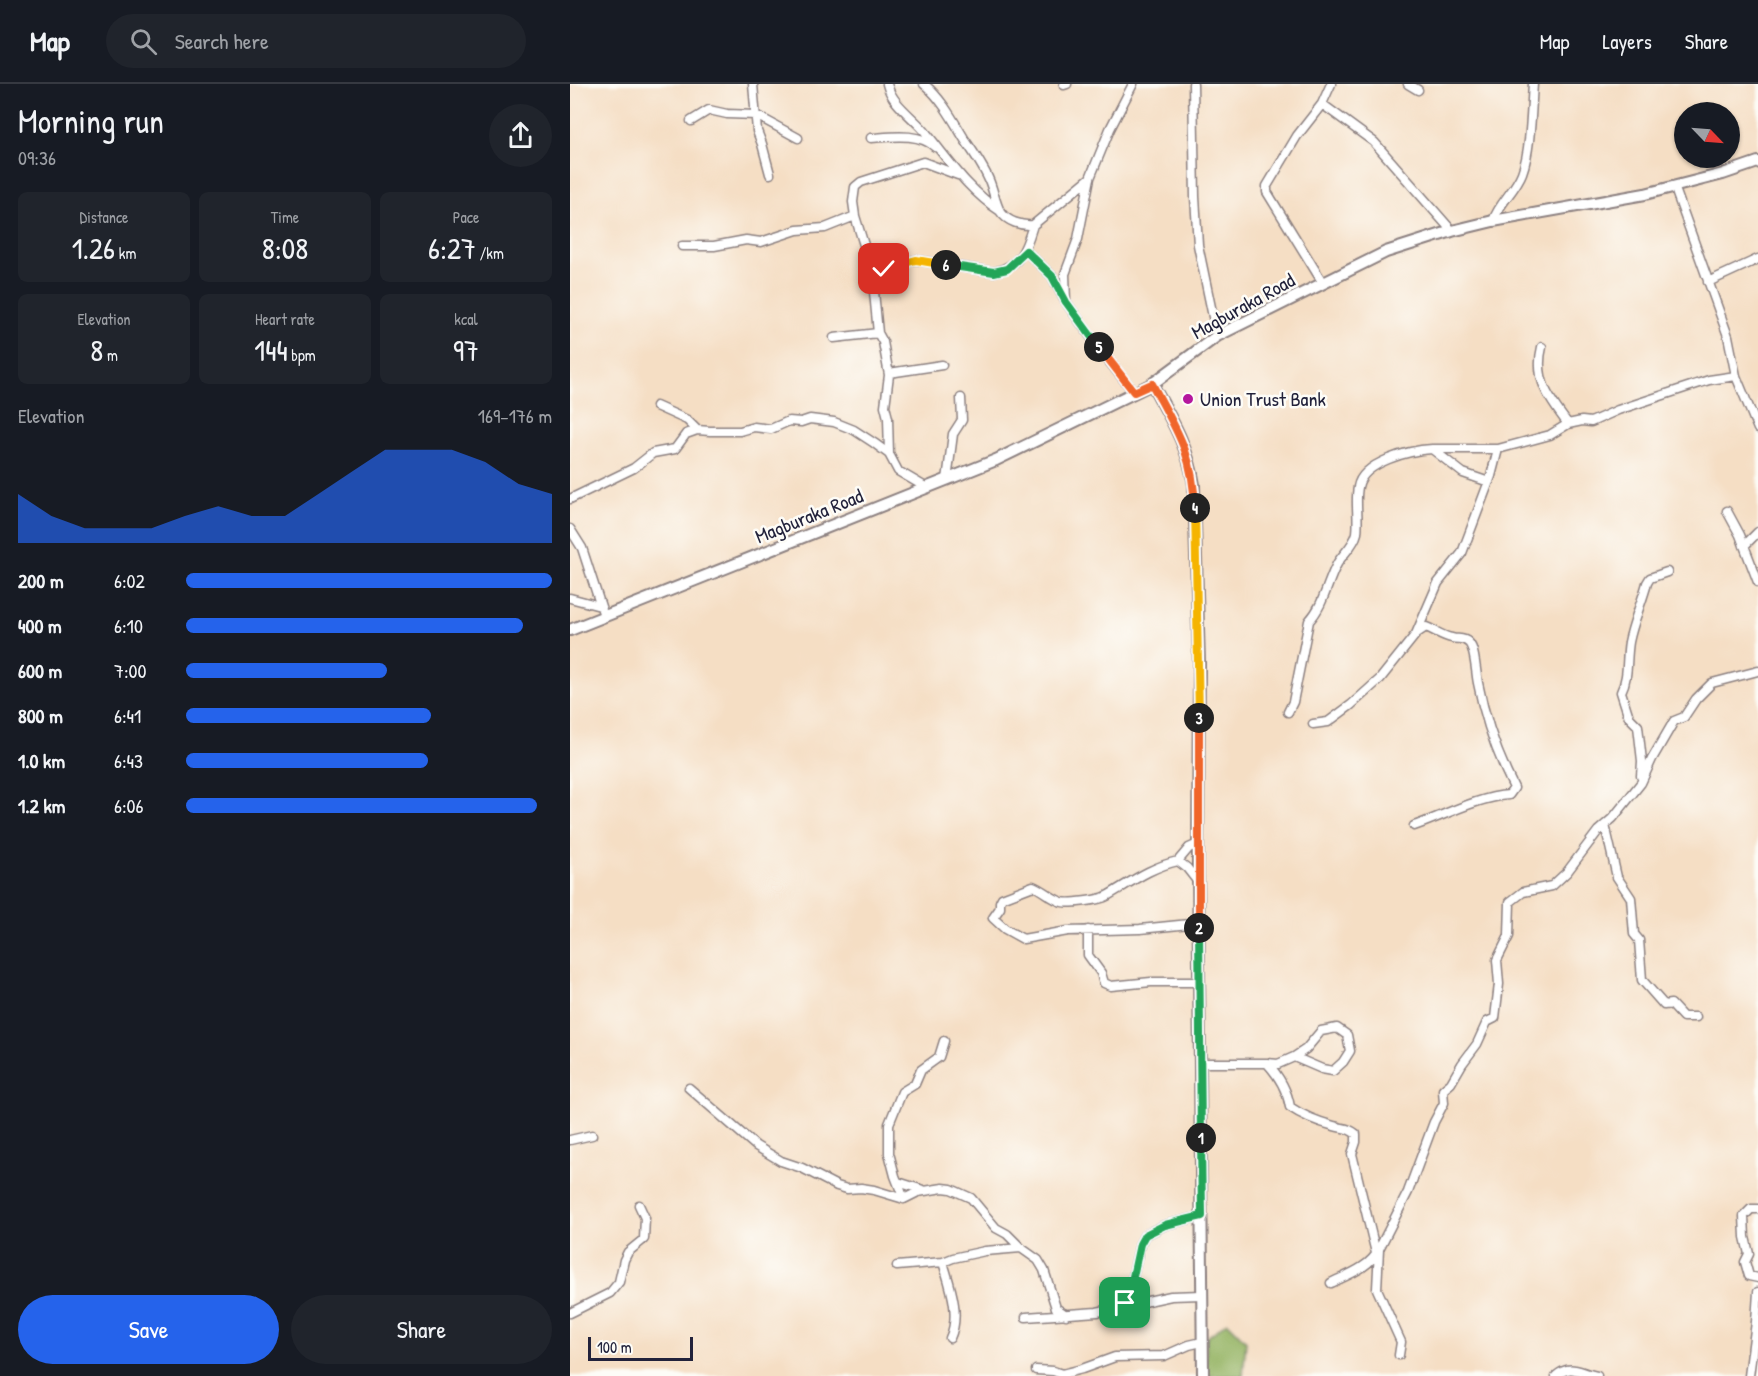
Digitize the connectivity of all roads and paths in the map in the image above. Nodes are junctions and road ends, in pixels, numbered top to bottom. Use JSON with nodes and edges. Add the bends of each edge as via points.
{"nodes":[{"id":1,"x":753,"y":84,"type":"edge"},
{"id":2,"x":887,"y":84,"type":"edge"},
{"id":3,"x":924,"y":84,"type":"edge"},
{"id":4,"x":1133,"y":84,"type":"edge"},
{"id":5,"x":1193,"y":84,"type":"edge"},
{"id":6,"x":1331,"y":84,"type":"edge"},
{"id":7,"x":1408,"y":84,"type":"edge"},
{"id":8,"x":1533,"y":84,"type":"edge"},
{"id":9,"x":1418,"y":90,"type":"dead end"},
{"id":10,"x":1322,"y":105,"type":"junction"},
{"id":11,"x":756,"y":115,"type":"junction"},
{"id":12,"x":691,"y":121,"type":"dead end"},
{"id":13,"x":798,"y":138,"type":"dead end"},
{"id":14,"x":871,"y":138,"type":"dead end"},
{"id":15,"x":940,"y":152,"type":"junction"},
{"id":16,"x":1758,"y":162,"type":"edge"},
{"id":17,"x":770,"y":174,"type":"dead end"},
{"id":18,"x":958,"y":175,"type":"junction"},
{"id":19,"x":1090,"y":178,"type":"junction"},
{"id":20,"x":1674,"y":186,"type":"junction"},
{"id":21,"x":1000,"y":211,"type":"junction"},
{"id":22,"x":855,"y":216,"type":"junction"},
{"id":23,"x":1493,"y":221,"type":"junction"},
{"id":24,"x":1033,"y":225,"type":"junction"},
{"id":25,"x":1452,"y":231,"type":"junction"},
{"id":26,"x":682,"y":246,"type":"dead end"},
{"id":27,"x":1026,"y":251,"type":"junction"},
{"id":28,"x":1758,"y":259,"type":"edge"},
{"id":29,"x":872,"y":271,"type":"junction"},
{"id":30,"x":1708,"y":282,"type":"junction"},
{"id":31,"x":1323,"y":283,"type":"junction"},
{"id":32,"x":1066,"y":302,"type":"junction"},
{"id":33,"x":878,"y":333,"type":"junction"},
{"id":34,"x":1217,"y":336,"type":"junction"},
{"id":35,"x":834,"y":338,"type":"dead end"},
{"id":36,"x":1542,"y":347,"type":"dead end"},
{"id":37,"x":942,"y":365,"type":"dead end"},
{"id":38,"x":889,"y":373,"type":"junction"},
{"id":39,"x":1736,"y":376,"type":"junction"},
{"id":40,"x":1152,"y":384,"type":"junction"},
{"id":41,"x":1134,"y":392,"type":"junction"},
{"id":42,"x":961,"y":398,"type":"dead end"},
{"id":43,"x":656,"y":406,"type":"dead end"},
{"id":44,"x":1568,"y":424,"type":"junction"},
{"id":45,"x":1758,"y":429,"type":"edge"},
{"id":46,"x":697,"y":430,"type":"junction"},
{"id":47,"x":1432,"y":449,"type":"junction"},
{"id":48,"x":1498,"y":449,"type":"junction"},
{"id":49,"x":889,"y":454,"type":"junction"},
{"id":50,"x":947,"y":480,"type":"junction"},
{"id":51,"x":1489,"y":482,"type":"junction"},
{"id":52,"x":927,"y":489,"type":"junction"},
{"id":53,"x":570,"y":499,"type":"edge"},
{"id":54,"x":1726,"y":511,"type":"dead end"},
{"id":55,"x":570,"y":529,"type":"edge"},
{"id":56,"x":1758,"y":532,"type":"edge"},
{"id":57,"x":1744,"y":546,"type":"junction"},
{"id":58,"x":1666,"y":572,"type":"dead end"},
{"id":59,"x":1758,"y":582,"type":"edge"},
{"id":60,"x":570,"y":598,"type":"edge"},
{"id":61,"x":602,"y":611,"type":"junction"},
{"id":62,"x":1425,"y":613,"type":"junction"},
{"id":63,"x":1426,"y":627,"type":"junction"},
{"id":64,"x":570,"y":630,"type":"edge"},
{"id":65,"x":1416,"y":634,"type":"junction"},
{"id":66,"x":1758,"y":670,"type":"edge"},
{"id":67,"x":1288,"y":712,"type":"dead end"},
{"id":68,"x":1313,"y":724,"type":"dead end"},
{"id":69,"x":1641,"y":783,"type":"junction"},
{"id":70,"x":1605,"y":825,"type":"junction"},
{"id":71,"x":1414,"y":826,"type":"dead end"},
{"id":72,"x":1198,"y":844,"type":"junction"},
{"id":73,"x":1178,"y":861,"type":"junction"},
{"id":74,"x":1198,"y":882,"type":"junction"},
{"id":75,"x":1199,"y":923,"type":"junction"},
{"id":76,"x":1088,"y":930,"type":"junction"},
{"id":77,"x":1199,"y":982,"type":"junction"},
{"id":78,"x":1696,"y":1017,"type":"dead end"},
{"id":79,"x":944,"y":1041,"type":"dead end"},
{"id":80,"x":1294,"y":1057,"type":"junction"},
{"id":81,"x":1201,"y":1058,"type":"junction"},
{"id":82,"x":1267,"y":1063,"type":"junction"},
{"id":83,"x":689,"y":1088,"type":"dead end"},
{"id":84,"x":592,"y":1136,"type":"dead end"},
{"id":85,"x":570,"y":1140,"type":"edge"},
{"id":86,"x":898,"y":1182,"type":"junction"},
{"id":87,"x":925,"y":1190,"type":"junction"},
{"id":88,"x":904,"y":1199,"type":"junction"},
{"id":89,"x":639,"y":1205,"type":"dead end"},
{"id":90,"x":1758,"y":1209,"type":"edge"},
{"id":91,"x":1202,"y":1216,"type":"junction"},
{"id":92,"x":1021,"y":1248,"type":"junction"},
{"id":93,"x":1378,"y":1252,"type":"junction"},
{"id":94,"x":943,"y":1262,"type":"junction"},
{"id":95,"x":897,"y":1266,"type":"dead end"},
{"id":96,"x":1758,"y":1278,"type":"edge"},
{"id":97,"x":1331,"y":1283,"type":"dead end"},
{"id":98,"x":1758,"y":1292,"type":"edge"},
{"id":99,"x":1202,"y":1295,"type":"junction"},
{"id":100,"x":1120,"y":1307,"type":"junction"},
{"id":101,"x":570,"y":1313,"type":"edge"},
{"id":102,"x":1066,"y":1315,"type":"junction"},
{"id":103,"x":1026,"y":1317,"type":"dead end"},
{"id":104,"x":950,"y":1338,"type":"dead end"},
{"id":105,"x":1202,"y":1342,"type":"junction"},
{"id":106,"x":1399,"y":1355,"type":"dead end"},
{"id":107,"x":1036,"y":1370,"type":"dead end"},
{"id":108,"x":1203,"y":1376,"type":"edge"},
{"id":109,"x":1556,"y":1376,"type":"edge"},
{"id":110,"x":1597,"y":1376,"type":"edge"},
{"id":111,"x":1749,"y":1376,"type":"edge"}],
"edges":[{"from":1,"to":11,"type":"street"},
{"from":2,"to":15,"type":"street","via":[[890,94]]},
{"from":3,"to":21,"type":"street","via":[[942,103],[985,170]]},
{"from":4,"to":19,"type":"street"},
{"from":5,"to":34,"type":"street","via":[[1198,245]]},
{"from":6,"to":10,"type":"street"},
{"from":7,"to":9,"type":"street"},
{"from":8,"to":23,"type":"street","via":[[1522,173]]},
{"from":10,"to":25,"type":"street","via":[[1374,142]]},
{"from":10,"to":31,"type":"street","via":[[1297,136],[1270,179],[1267,192]]},
{"from":11,"to":12,"type":"street","via":[[709,110]]},
{"from":11,"to":13,"type":"street"},
{"from":11,"to":17,"type":"street"},
{"from":14,"to":15,"type":"street","via":[[913,137]]},
{"from":15,"to":18,"type":"street"},
{"from":16,"to":20,"type":"main road","name":"Magburaka Road"},
{"from":18,"to":21,"type":"street"},
{"from":18,"to":22,"type":"street","via":[[923,162],[861,182],[855,187]]},
{"from":19,"to":24,"type":"street"},
{"from":19,"to":32,"type":"street","via":[[1078,239],[1065,274]]},
{"from":20,"to":23,"type":"main road","name":"Magburaka Road"},
{"from":20,"to":30,"type":"street"},
{"from":21,"to":24,"type":"street","via":[[1013,222]]},
{"from":22,"to":26,"type":"street","via":[[825,228],[797,230],[761,242]]},
{"from":22,"to":29,"type":"street"},
{"from":23,"to":25,"type":"main road","name":"Magburaka Road"},
{"from":24,"to":27,"type":"street"},
{"from":25,"to":31,"type":"main road","name":"Magburaka Road","via":[[1386,252]]},
{"from":27,"to":29,"type":"street","via":[[1007,269],[994,272],[916,260]]},
{"from":27,"to":32,"type":"street","via":[[1052,276]]},
{"from":28,"to":30,"type":"street"},
{"from":29,"to":33,"type":"street"},
{"from":30,"to":39,"type":"street","via":[[1728,336]]},
{"from":31,"to":34,"type":"main road","name":"Magburaka Road"},
{"from":32,"to":41,"type":"street"},
{"from":33,"to":35,"type":"street"},
{"from":33,"to":38,"type":"street"},
{"from":34,"to":40,"type":"main road","name":"Magburaka Road"},
{"from":36,"to":44,"type":"street","via":[[1542,386]]},
{"from":37,"to":38,"type":"street"},
{"from":38,"to":49,"type":"street","via":[[885,406]]},
{"from":39,"to":44,"type":"street","via":[[1709,380],[1591,422]]},
{"from":39,"to":45,"type":"street"},
{"from":40,"to":41,"type":"main road","name":"Magburaka Road"},
{"from":40,"to":72,"type":"main road","via":[[1184,444],[1194,485],[1199,663]]},
{"from":41,"to":50,"type":"main road","name":"Magburaka Road","via":[[1063,429]]},
{"from":42,"to":50,"type":"street","via":[[962,420],[953,434]]},
{"from":43,"to":46,"type":"street","via":[[687,420]]},
{"from":44,"to":48,"type":"street","via":[[1550,435]]},
{"from":46,"to":49,"type":"street","via":[[771,429],[789,421],[825,420],[854,430]]},
{"from":46,"to":53,"type":"street","via":[[686,434],[675,448],[653,453],[634,468]]},
{"from":47,"to":48,"type":"street"},
{"from":47,"to":51,"type":"street","via":[[1463,473]]},
{"from":47,"to":67,"type":"street","via":[[1403,453],[1370,469],[1358,483],[1356,535],[1309,621]]},
{"from":48,"to":51,"type":"street"},
{"from":49,"to":52,"type":"street","via":[[898,471]]},
{"from":50,"to":52,"type":"main road","name":"Magburaka Road"},
{"from":51,"to":62,"type":"street","via":[[1462,553],[1438,583]]},
{"from":52,"to":61,"type":"main road","name":"Magburaka Road"},
{"from":54,"to":57,"type":"street"},
{"from":55,"to":61,"type":"street","via":[[582,549]]},
{"from":56,"to":57,"type":"street"},
{"from":57,"to":59,"type":"street"},
{"from":58,"to":69,"type":"street","via":[[1647,583],[1629,641],[1628,668],[1621,693],[1629,717],[1638,726]]},
{"from":60,"to":61,"type":"street"},
{"from":61,"to":64,"type":"main road","name":"Magburaka Road"},
{"from":62,"to":63,"type":"street"},
{"from":62,"to":65,"type":"street"},
{"from":63,"to":65,"type":"street"},
{"from":63,"to":71,"type":"street","via":[[1469,643],[1485,719],[1514,788],[1509,795],[1484,800]]},
{"from":65,"to":68,"type":"street","via":[[1380,678],[1351,705],[1328,722]]},
{"from":66,"to":69,"type":"street","via":[[1712,683],[1684,717],[1674,721]]},
{"from":69,"to":70,"type":"street"},
{"from":70,"to":78,"type":"street","via":[[1617,877],[1630,898],[1642,980],[1664,1005],[1671,1004],[1683,1017]]},
{"from":70,"to":93,"type":"street","via":[[1552,886],[1523,892],[1510,902],[1509,936],[1497,960],[1495,1018],[1487,1022],[1477,1044],[1443,1090],[1444,1103],[1408,1192]]},
{"from":72,"to":73,"type":"street"},
{"from":72,"to":74,"type":"main road"},
{"from":73,"to":74,"type":"street"},
{"from":73,"to":76,"type":"street","via":[[1133,878],[1106,897],[1068,903],[1033,886],[1002,898],[993,918],[1023,939]]},
{"from":74,"to":75,"type":"main road"},
{"from":75,"to":76,"type":"street"},
{"from":75,"to":77,"type":"main road"},
{"from":76,"to":77,"type":"street","via":[[1088,955],[1108,985]]},
{"from":77,"to":81,"type":"main road"},
{"from":79,"to":86,"type":"street","via":[[939,1056],[921,1070],[915,1084],[902,1092],[889,1124],[889,1153]]},
{"from":80,"to":80,"type":"street","via":[[1321,1031],[1337,1028],[1347,1035],[1350,1051],[1334,1071]]},
{"from":80,"to":82,"type":"street","via":[[1278,1064]]},
{"from":81,"to":82,"type":"street","via":[[1203,1064]]},
{"from":81,"to":91,"type":"main road"},
{"from":82,"to":93,"type":"street","via":[[1282,1081],[1290,1107],[1356,1134],[1352,1154]]},
{"from":83,"to":88,"type":"street","via":[[756,1146],[781,1161],[837,1186],[874,1190]]},
{"from":84,"to":85,"type":"street"},
{"from":86,"to":87,"type":"street"},
{"from":86,"to":88,"type":"street"},
{"from":87,"to":88,"type":"street"},
{"from":87,"to":92,"type":"street","via":[[951,1189],[970,1198],[996,1228]]},
{"from":89,"to":101,"type":"street","via":[[645,1218],[644,1239],[628,1252],[619,1282],[610,1293]]},
{"from":90,"to":96,"type":"street","via":[[1751,1209],[1744,1216],[1749,1254],[1745,1262],[1749,1276]]},
{"from":91,"to":99,"type":"main road"},
{"from":91,"to":100,"type":"street","via":[[1165,1225],[1145,1235],[1129,1295]]},
{"from":92,"to":94,"type":"street","via":[[985,1251]]},
{"from":92,"to":102,"type":"street","via":[[1038,1260],[1056,1308]]},
{"from":93,"to":97,"type":"street","via":[[1350,1275]]},
{"from":93,"to":106,"type":"street","via":[[1377,1289],[1401,1342]]},
{"from":94,"to":95,"type":"street"},
{"from":94,"to":104,"type":"street","via":[[956,1317]]},
{"from":98,"to":111,"type":"street"},
{"from":99,"to":100,"type":"street","via":[[1171,1296]]},
{"from":99,"to":105,"type":"main road"},
{"from":100,"to":102,"type":"street"},
{"from":102,"to":103,"type":"street"},
{"from":105,"to":107,"type":"street","via":[[1164,1356],[1115,1357],[1062,1374]]},
{"from":105,"to":108,"type":"main road"},
{"from":109,"to":110,"type":"street","via":[[1570,1368]]}]}
